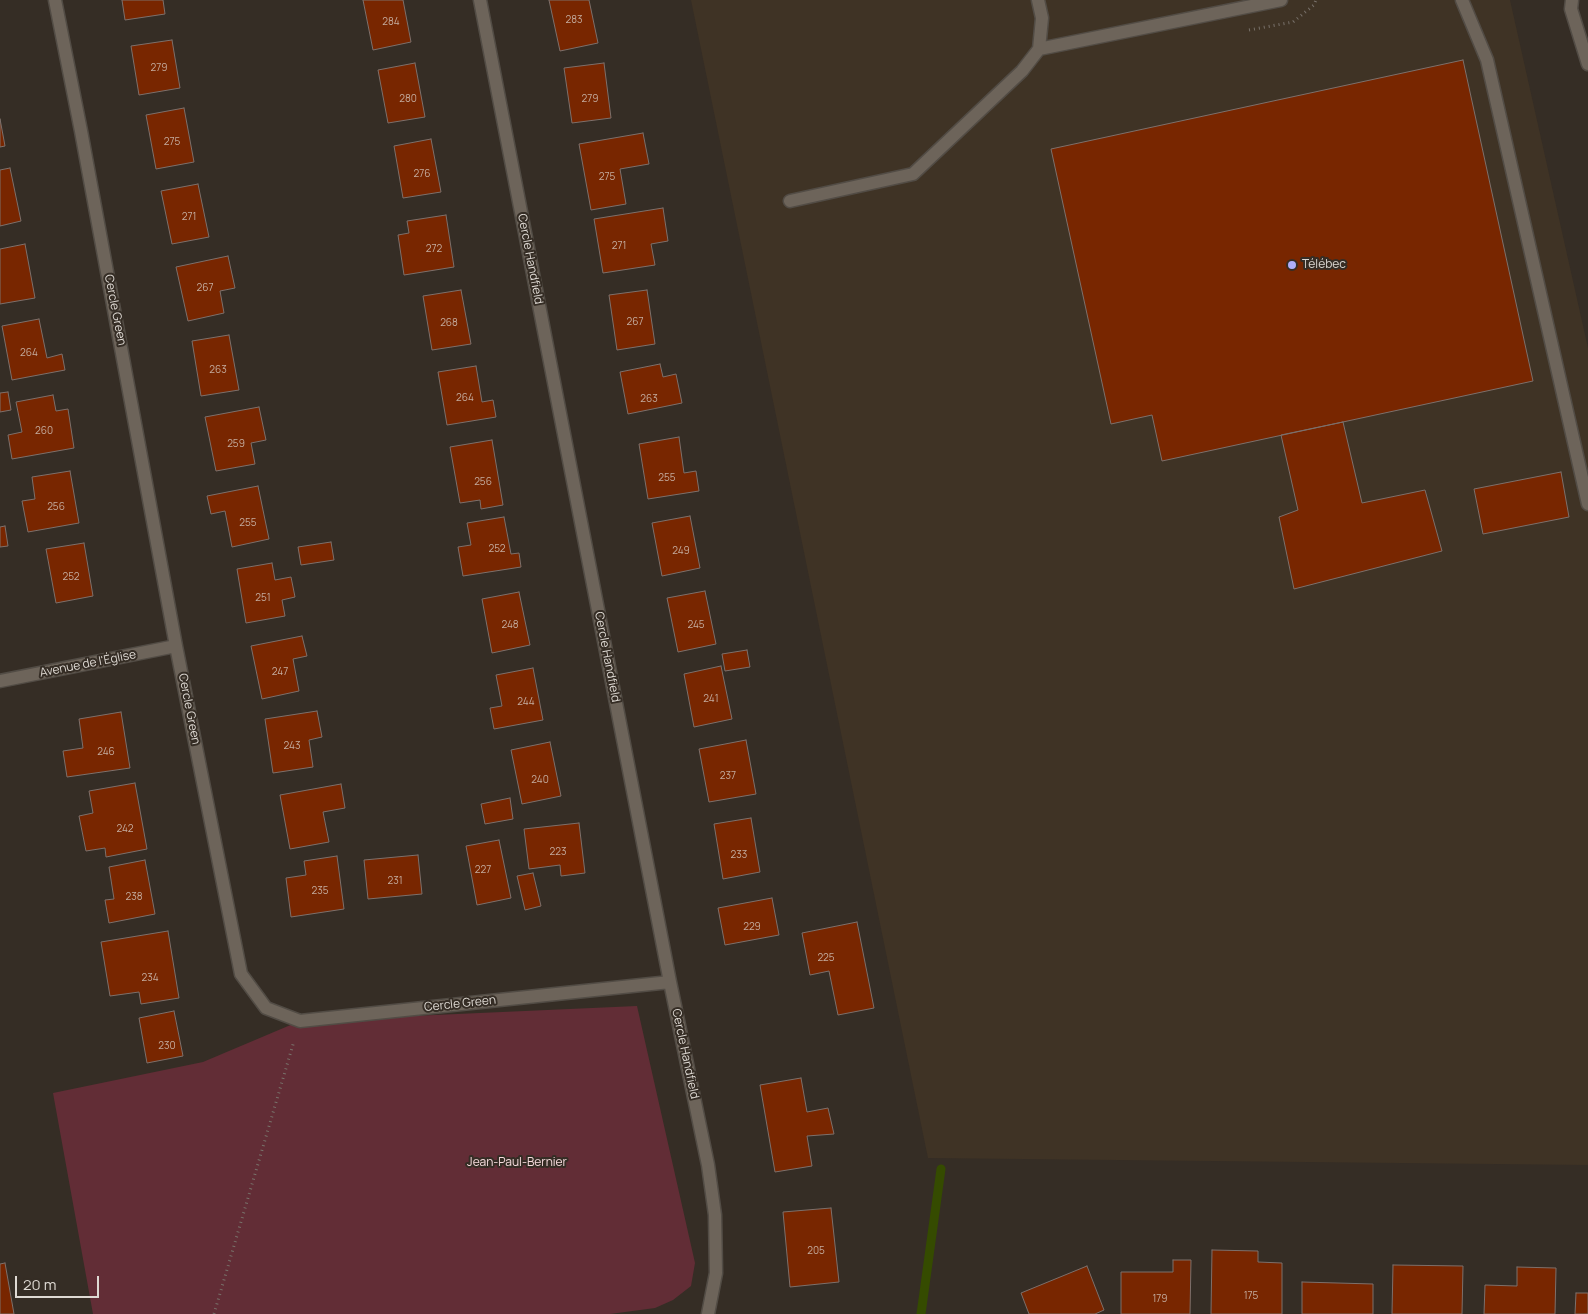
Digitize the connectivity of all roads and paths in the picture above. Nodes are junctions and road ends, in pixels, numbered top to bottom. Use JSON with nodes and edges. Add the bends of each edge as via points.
{"nodes":[{"id":1,"x":55,"y":0,"type":"edge"},
{"id":2,"x":480,"y":0,"type":"edge"},
{"id":3,"x":1038,"y":0,"type":"edge"},
{"id":4,"x":1281,"y":0,"type":"edge"},
{"id":5,"x":1462,"y":0,"type":"edge"},
{"id":6,"x":1572,"y":0,"type":"edge"},
{"id":7,"x":1039,"y":49,"type":"junction"},
{"id":8,"x":1588,"y":64,"type":"edge"},
{"id":9,"x":790,"y":200,"type":"dead end"},
{"id":10,"x":1588,"y":504,"type":"edge"},
{"id":11,"x":176,"y":646,"type":"junction"},
{"id":12,"x":0,"y":681,"type":"edge"},
{"id":13,"x":670,"y":982,"type":"junction"},
{"id":14,"x":300,"y":1022,"type":"junction"},
{"id":15,"x":214,"y":1314,"type":"edge"},
{"id":16,"x":708,"y":1314,"type":"edge"}],
"edges":[{"from":1,"to":11,"type":"street","name":"Cercle Green"},
{"from":2,"to":13,"type":"street","name":"Cercle Handfield"},
{"from":3,"to":7,"type":"street","via":[[1042,18]]},
{"from":4,"to":7,"type":"street"},
{"from":5,"to":10,"type":"street","via":[[1487,60]]},
{"from":6,"to":8,"type":"street","via":[[1571,9]]},
{"from":7,"to":9,"type":"street","via":[[1022,72],[912,174]]},
{"from":11,"to":12,"type":"street","name":"Avenue de l'Église"},
{"from":11,"to":14,"type":"street","name":"Cercle Green","via":[[241,974],[266,1008]]},
{"from":13,"to":14,"type":"street","name":"Cercle Green"},
{"from":13,"to":16,"type":"street","name":"Cercle Handfield","via":[[715,1215],[716,1273]]},
{"from":14,"to":15,"type":"path"}]}
